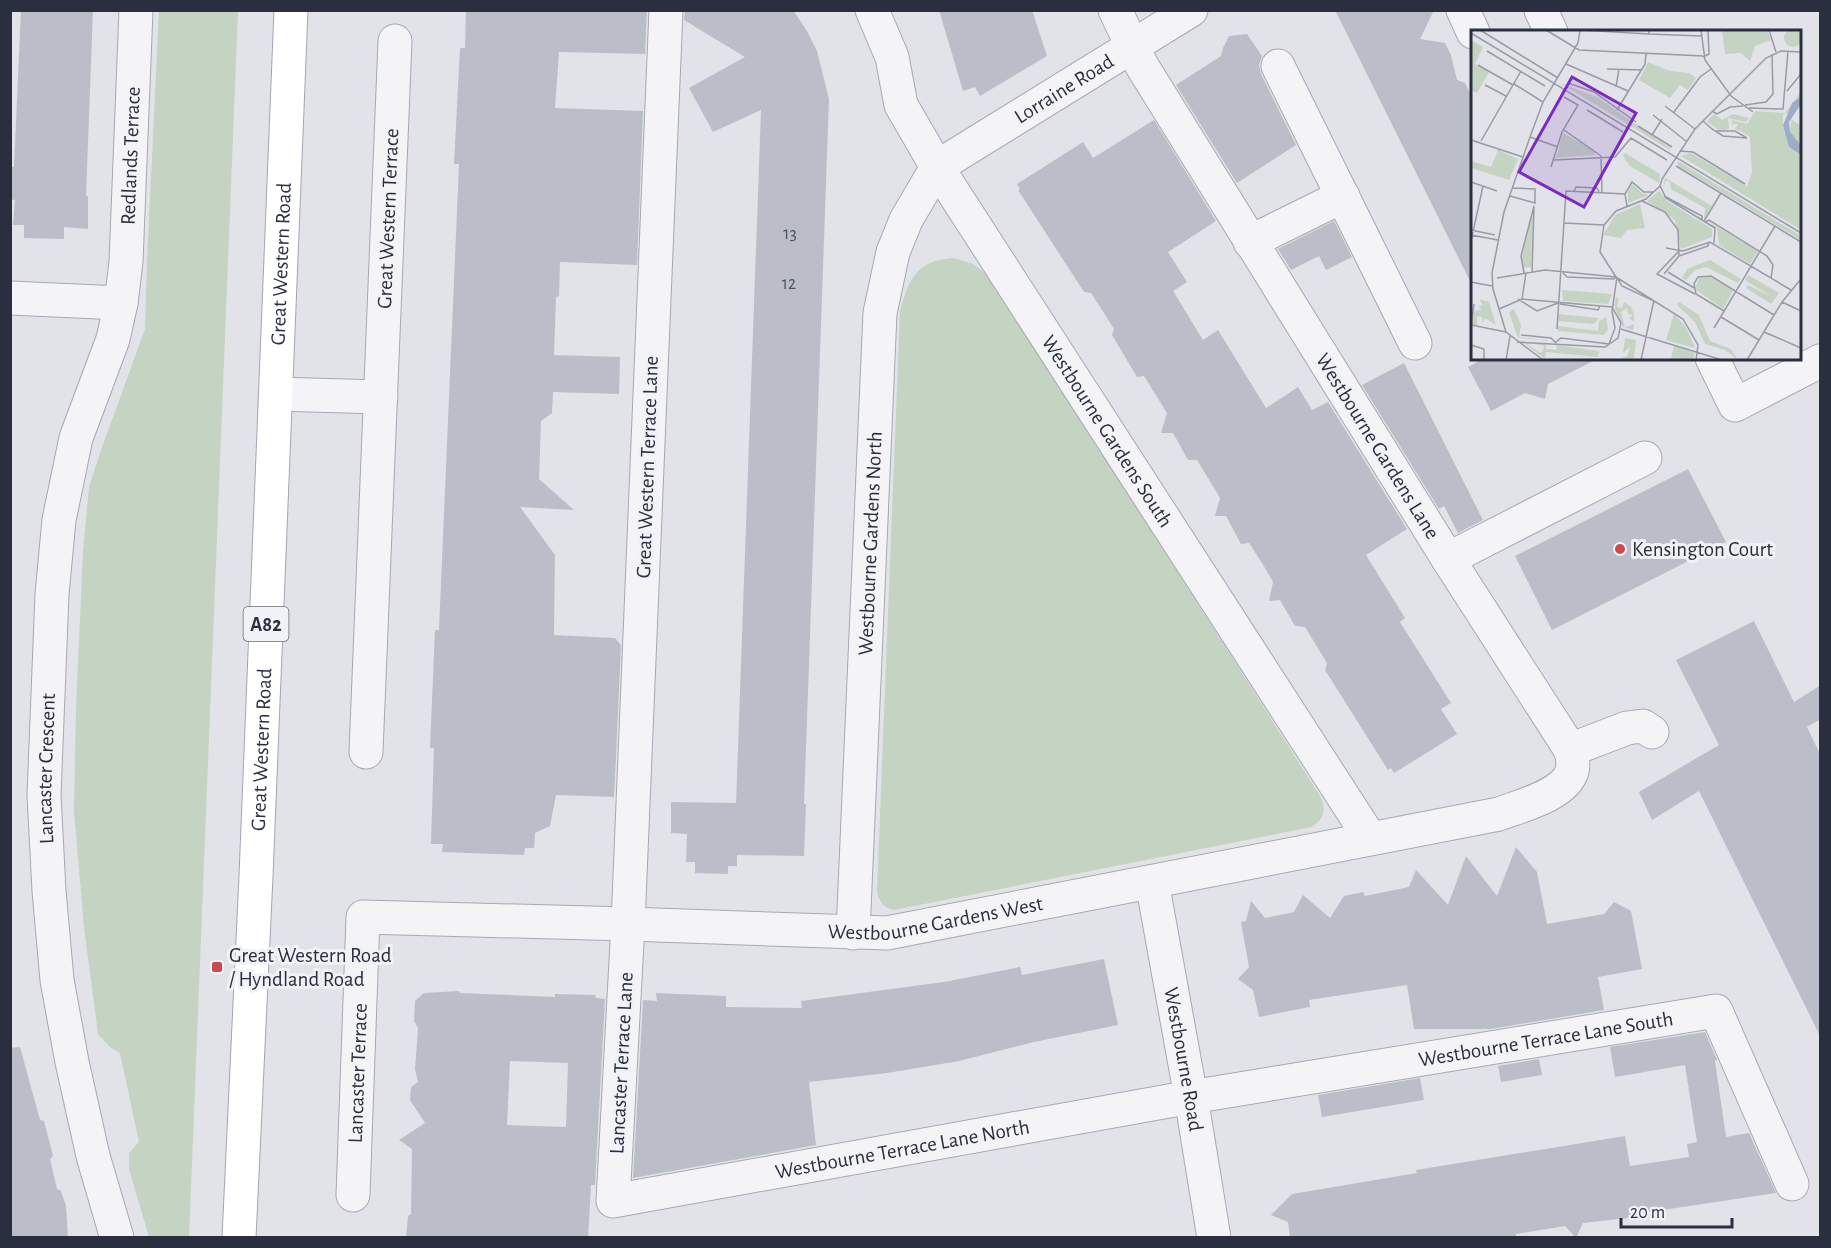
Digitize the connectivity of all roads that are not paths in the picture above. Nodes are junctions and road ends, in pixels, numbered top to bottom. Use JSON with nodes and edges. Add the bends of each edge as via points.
{"nodes":[{"id":1,"x":136,"y":10,"type":"edge"},
{"id":2,"x":291,"y":10,"type":"edge"},
{"id":3,"x":666,"y":10,"type":"edge"},
{"id":4,"x":872,"y":10,"type":"edge"},
{"id":5,"x":1115,"y":10,"type":"edge"},
{"id":6,"x":1191,"y":10,"type":"edge"},
{"id":7,"x":1463,"y":10,"type":"edge"},
{"id":8,"x":1540,"y":10,"type":"edge"},
{"id":9,"x":1472,"y":30,"type":"edge"},
{"id":10,"x":1550,"y":30,"type":"edge"},
{"id":11,"x":395,"y":41,"type":"dead end"},
{"id":12,"x":1134,"y":46,"type":"junction"},
{"id":13,"x":1278,"y":66,"type":"dead end"},
{"id":14,"x":937,"y":167,"type":"junction"},
{"id":15,"x":1343,"y":196,"type":"junction"},
{"id":16,"x":1250,"y":242,"type":"junction"},
{"id":17,"x":10,"y":298,"type":"edge"},
{"id":18,"x":121,"y":303,"type":"junction"},
{"id":19,"x":1415,"y":344,"type":"dead end"},
{"id":20,"x":1713,"y":360,"type":"edge"},
{"id":21,"x":1821,"y":361,"type":"edge"},
{"id":22,"x":276,"y":394,"type":"junction"},
{"id":23,"x":381,"y":397,"type":"junction"},
{"id":24,"x":1645,"y":458,"type":"dead end"},
{"id":25,"x":1448,"y":559,"type":"junction"},
{"id":26,"x":1652,"y":732,"type":"dead end"},
{"id":27,"x":1570,"y":750,"type":"junction"},
{"id":28,"x":366,"y":752,"type":"dead end"},
{"id":29,"x":1370,"y":838,"type":"junction"},
{"id":30,"x":1152,"y":882,"type":"junction"},
{"id":31,"x":363,"y":917,"type":"joint"},
{"id":32,"x":628,"y":924,"type":"junction"},
{"id":33,"x":853,"y":933,"type":"junction"},
{"id":34,"x":1191,"y":1097,"type":"junction"},
{"id":35,"x":1792,"y":1184,"type":"dead end"},
{"id":36,"x":352,"y":1195,"type":"dead end"},
{"id":37,"x":613,"y":1201,"type":"joint"},
{"id":38,"x":117,"y":1238,"type":"edge"},
{"id":39,"x":238,"y":1238,"type":"edge"},
{"id":40,"x":1214,"y":1238,"type":"edge"}],
"edges":[{"from":1,"to":18,"type":"street","name":"Redlands Terrace"},
{"from":2,"to":22,"type":"main road","name":"Great Western Road","number":"A82"},
{"from":3,"to":32,"type":"street","name":"Great Western Terrace Lane"},
{"from":4,"to":14,"type":"street","name":"Westbourne Gardens South","via":[[892,57],[902,105]]},
{"from":5,"to":12,"type":"street","name":"Westbourne Gardens Lane"},
{"from":6,"to":12,"type":"street","name":"Lorraine Road"},
{"from":7,"to":9,"type":"street"},
{"from":8,"to":10,"type":"street"},
{"from":11,"to":23,"type":"street","name":"Great Western Terrace"},
{"from":12,"to":14,"type":"street","name":"Lorraine Road"},
{"from":12,"to":16,"type":"street","name":"Westbourne Gardens Lane","via":[[1142,66]]},
{"from":13,"to":15,"type":"street"},
{"from":14,"to":29,"type":"street","name":"Westbourne Gardens South"},
{"from":14,"to":33,"type":"street","name":"Westbourne Gardens North","via":[[897,241],[880,313]]},
{"from":15,"to":16,"type":"street"},
{"from":15,"to":19,"type":"street"},
{"from":16,"to":25,"type":"street","name":"Westbourne Gardens Lane"},
{"from":17,"to":18,"type":"street"},
{"from":18,"to":38,"type":"street","name":"Lancaster Crescent","via":[[113,339],[76,438],[59,520],[44,795],[57,980],[93,1156]]},
{"from":20,"to":21,"type":"street","via":[[1735,405]]},
{"from":22,"to":23,"type":"street"},
{"from":22,"to":39,"type":"main road","name":"Great Western Road","number":"A82"},
{"from":23,"to":28,"type":"street","name":"Great Western Terrace"},
{"from":24,"to":25,"type":"street"},
{"from":25,"to":27,"type":"street","name":"Westbourne Gardens Lane"},
{"from":26,"to":27,"type":"street","via":[[1643,726],[1627,728]]},
{"from":27,"to":29,"type":"street","name":"Westbourne Gardens West","via":[[1572,772],[1549,795],[1499,814]]},
{"from":29,"to":30,"type":"street","name":"Westbourne Gardens West"},
{"from":30,"to":33,"type":"street","name":"Westbourne Gardens West","via":[[887,933]]},
{"from":30,"to":34,"type":"street","name":"Westbourne Road"},
{"from":31,"to":32,"type":"street","name":"Westbourne Gardens West"},
{"from":31,"to":36,"type":"street","name":"Lancaster Terrace"},
{"from":32,"to":33,"type":"street","name":"Westbourne Gardens West"},
{"from":32,"to":37,"type":"street","name":"Lancaster Terrace Lane"},
{"from":34,"to":35,"type":"street","name":"Westbourne Terrace Lane South","via":[[1716,1011]]},
{"from":34,"to":37,"type":"street","name":"Westbourne Terrace Lane North"},
{"from":34,"to":40,"type":"street","name":"Westbourne Road"}]}
